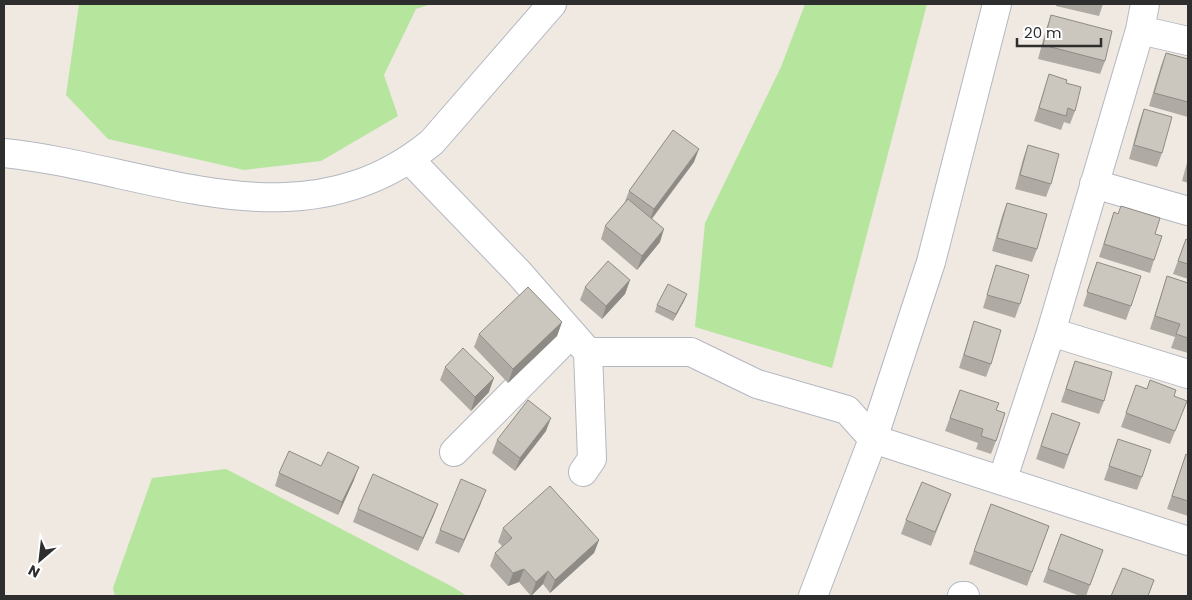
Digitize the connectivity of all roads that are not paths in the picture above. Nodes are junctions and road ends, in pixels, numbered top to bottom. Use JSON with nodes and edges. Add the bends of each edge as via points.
{"nodes":[{"id":1,"x":552,"y":4,"type":"edge"},
{"id":2,"x":997,"y":4,"type":"edge"},
{"id":3,"x":1145,"y":4,"type":"edge"},
{"id":4,"x":1140,"y":30,"type":"junction"},
{"id":5,"x":1188,"y":41,"type":"edge"},
{"id":6,"x":4,"y":153,"type":"edge"},
{"id":7,"x":410,"y":160,"type":"junction"},
{"id":8,"x":1094,"y":184,"type":"junction"},
{"id":9,"x":1188,"y":211,"type":"edge"},
{"id":10,"x":1052,"y":332,"type":"junction"},
{"id":11,"x":579,"y":343,"type":"junction"},
{"id":12,"x":1188,"y":374,"type":"edge"},
{"id":13,"x":873,"y":439,"type":"junction"},
{"id":14,"x":454,"y":452,"type":"dead end"},
{"id":15,"x":583,"y":472,"type":"dead end"},
{"id":16,"x":1002,"y":481,"type":"junction"},
{"id":17,"x":1188,"y":541,"type":"edge"},
{"id":18,"x":813,"y":596,"type":"edge"}],
"edges":[{"from":1,"to":7,"type":"street","via":[[432,142]]},
{"from":2,"to":13,"type":"street","via":[[931,262]]},
{"from":3,"to":4,"type":"street"},
{"from":4,"to":5,"type":"street"},
{"from":4,"to":8,"type":"street"},
{"from":6,"to":7,"type":"street","via":[[173,186],[267,198],[325,193],[361,184]]},
{"from":7,"to":11,"type":"street","via":[[518,272]]},
{"from":8,"to":9,"type":"street"},
{"from":8,"to":10,"type":"street"},
{"from":10,"to":12,"type":"street"},
{"from":10,"to":16,"type":"street"},
{"from":11,"to":13,"type":"street","via":[[691,352],[757,384],[847,410]]},
{"from":11,"to":14,"type":"street"},
{"from":11,"to":15,"type":"street","via":[[592,459]]},
{"from":13,"to":16,"type":"street"},
{"from":13,"to":18,"type":"street"},
{"from":16,"to":17,"type":"street"}]}
